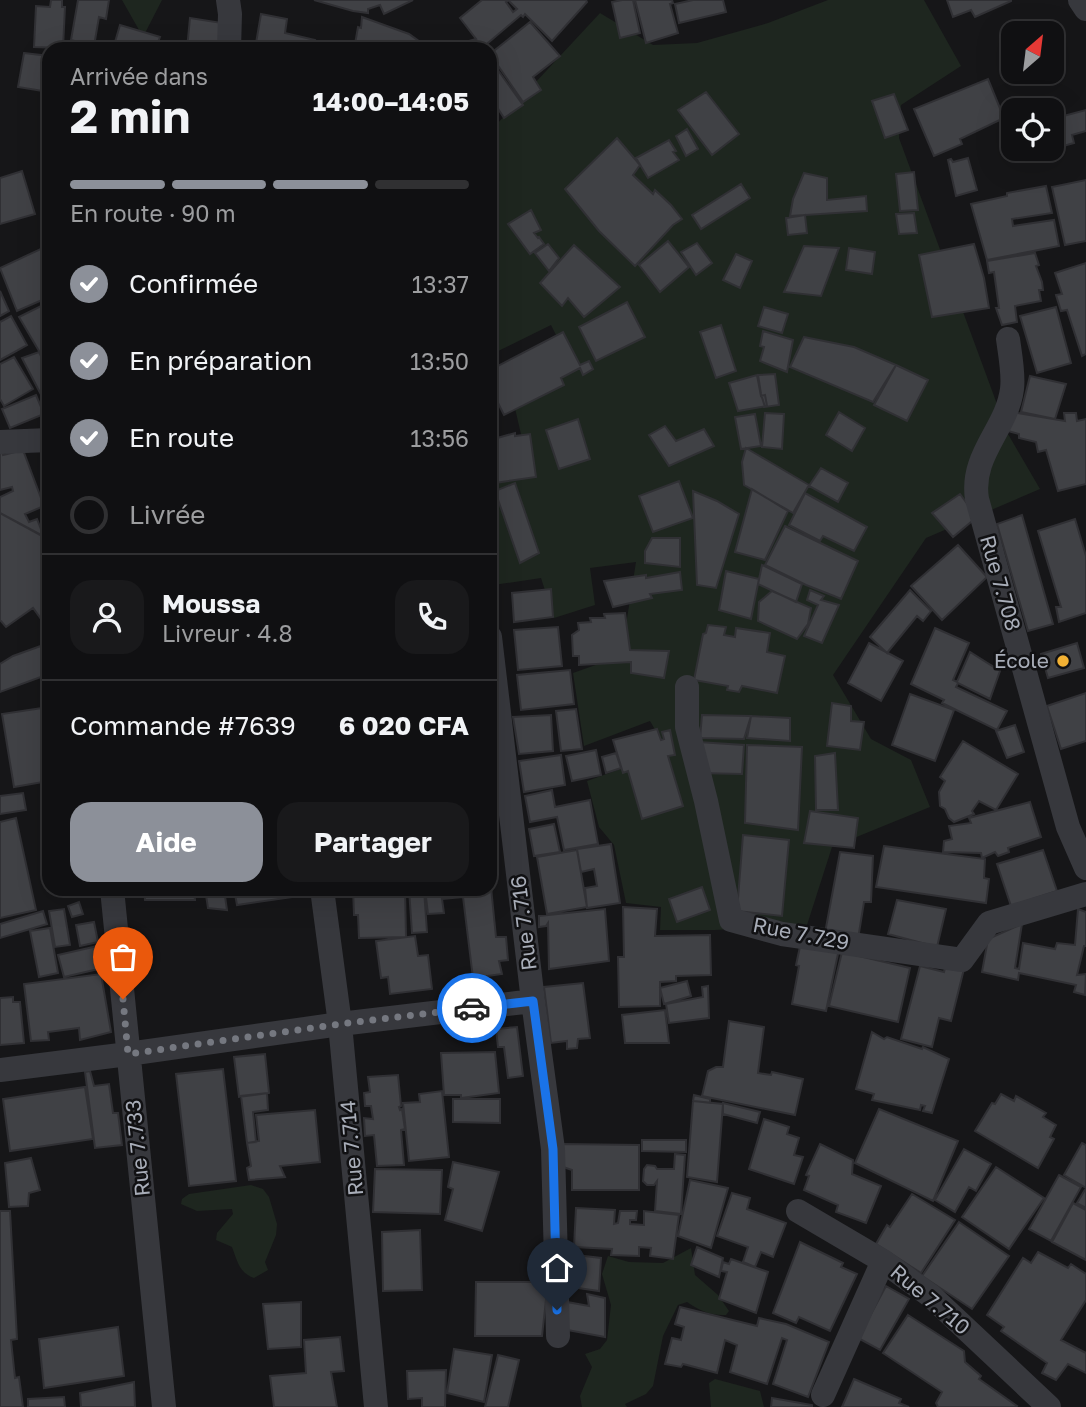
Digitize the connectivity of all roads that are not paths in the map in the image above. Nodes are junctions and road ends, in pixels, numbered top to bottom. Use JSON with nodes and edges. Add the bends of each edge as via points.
{"nodes":[{"id":1,"x":1080,"y":0,"type":"edge"},
{"id":2,"x":229,"y":7,"type":"edge"},
{"id":3,"x":1086,"y":9,"type":"edge"},
{"id":4,"x":229,"y":42,"type":"edge"},
{"id":5,"x":1009,"y":339,"type":"dead end"},
{"id":6,"x":42,"y":440,"type":"edge"},
{"id":7,"x":0,"y":442,"type":"edge"},
{"id":8,"x":687,"y":687,"type":"dead end"},
{"id":9,"x":497,"y":695,"type":"edge"},
{"id":10,"x":1086,"y":868,"type":"edge"},
{"id":11,"x":1086,"y":894,"type":"edge"},
{"id":12,"x":113,"y":896,"type":"edge"},
{"id":13,"x":323,"y":896,"type":"edge"},
{"id":14,"x":533,"y":1001,"type":"junction"},
{"id":15,"x":340,"y":1024,"type":"junction"},
{"id":16,"x":128,"y":1054,"type":"junction"},
{"id":17,"x":0,"y":1070,"type":"edge"},
{"id":18,"x":798,"y":1211,"type":"dead end"},
{"id":19,"x":883,"y":1261,"type":"junction"},
{"id":20,"x":558,"y":1336,"type":"dead end"},
{"id":21,"x":823,"y":1395,"type":"dead end"},
{"id":22,"x":164,"y":1407,"type":"edge"},
{"id":23,"x":376,"y":1407,"type":"edge"},
{"id":24,"x":1049,"y":1407,"type":"edge"}],
"edges":[{"from":1,"to":3,"type":"street"},
{"from":2,"to":4,"type":"street"},
{"from":5,"to":10,"type":"street","name":"Rue 7.708","via":[[1012,388],[979,463],[975,487],[1068,827]]},
{"from":6,"to":7,"type":"street"},
{"from":8,"to":11,"type":"street","name":"Rue 7.729","via":[[687,727],[731,920],[782,934],[962,960],[989,923]]},
{"from":9,"to":14,"type":"street","name":"Rue 7.716"},
{"from":12,"to":16,"type":"street","name":"Rue 7.733"},
{"from":13,"to":15,"type":"street","name":"Rue 7.714"},
{"from":14,"to":15,"type":"street"},
{"from":14,"to":20,"type":"street","name":"Rue 7.716","via":[[553,1149]]},
{"from":15,"to":16,"type":"street"},
{"from":15,"to":23,"type":"street","name":"Rue 7.714"},
{"from":16,"to":17,"type":"street"},
{"from":16,"to":22,"type":"street","name":"Rue 7.733"},
{"from":18,"to":19,"type":"street","name":"Rue 7.710"},
{"from":19,"to":21,"type":"street"},
{"from":19,"to":24,"type":"street","name":"Rue 7.710","via":[[932,1296]]}]}
